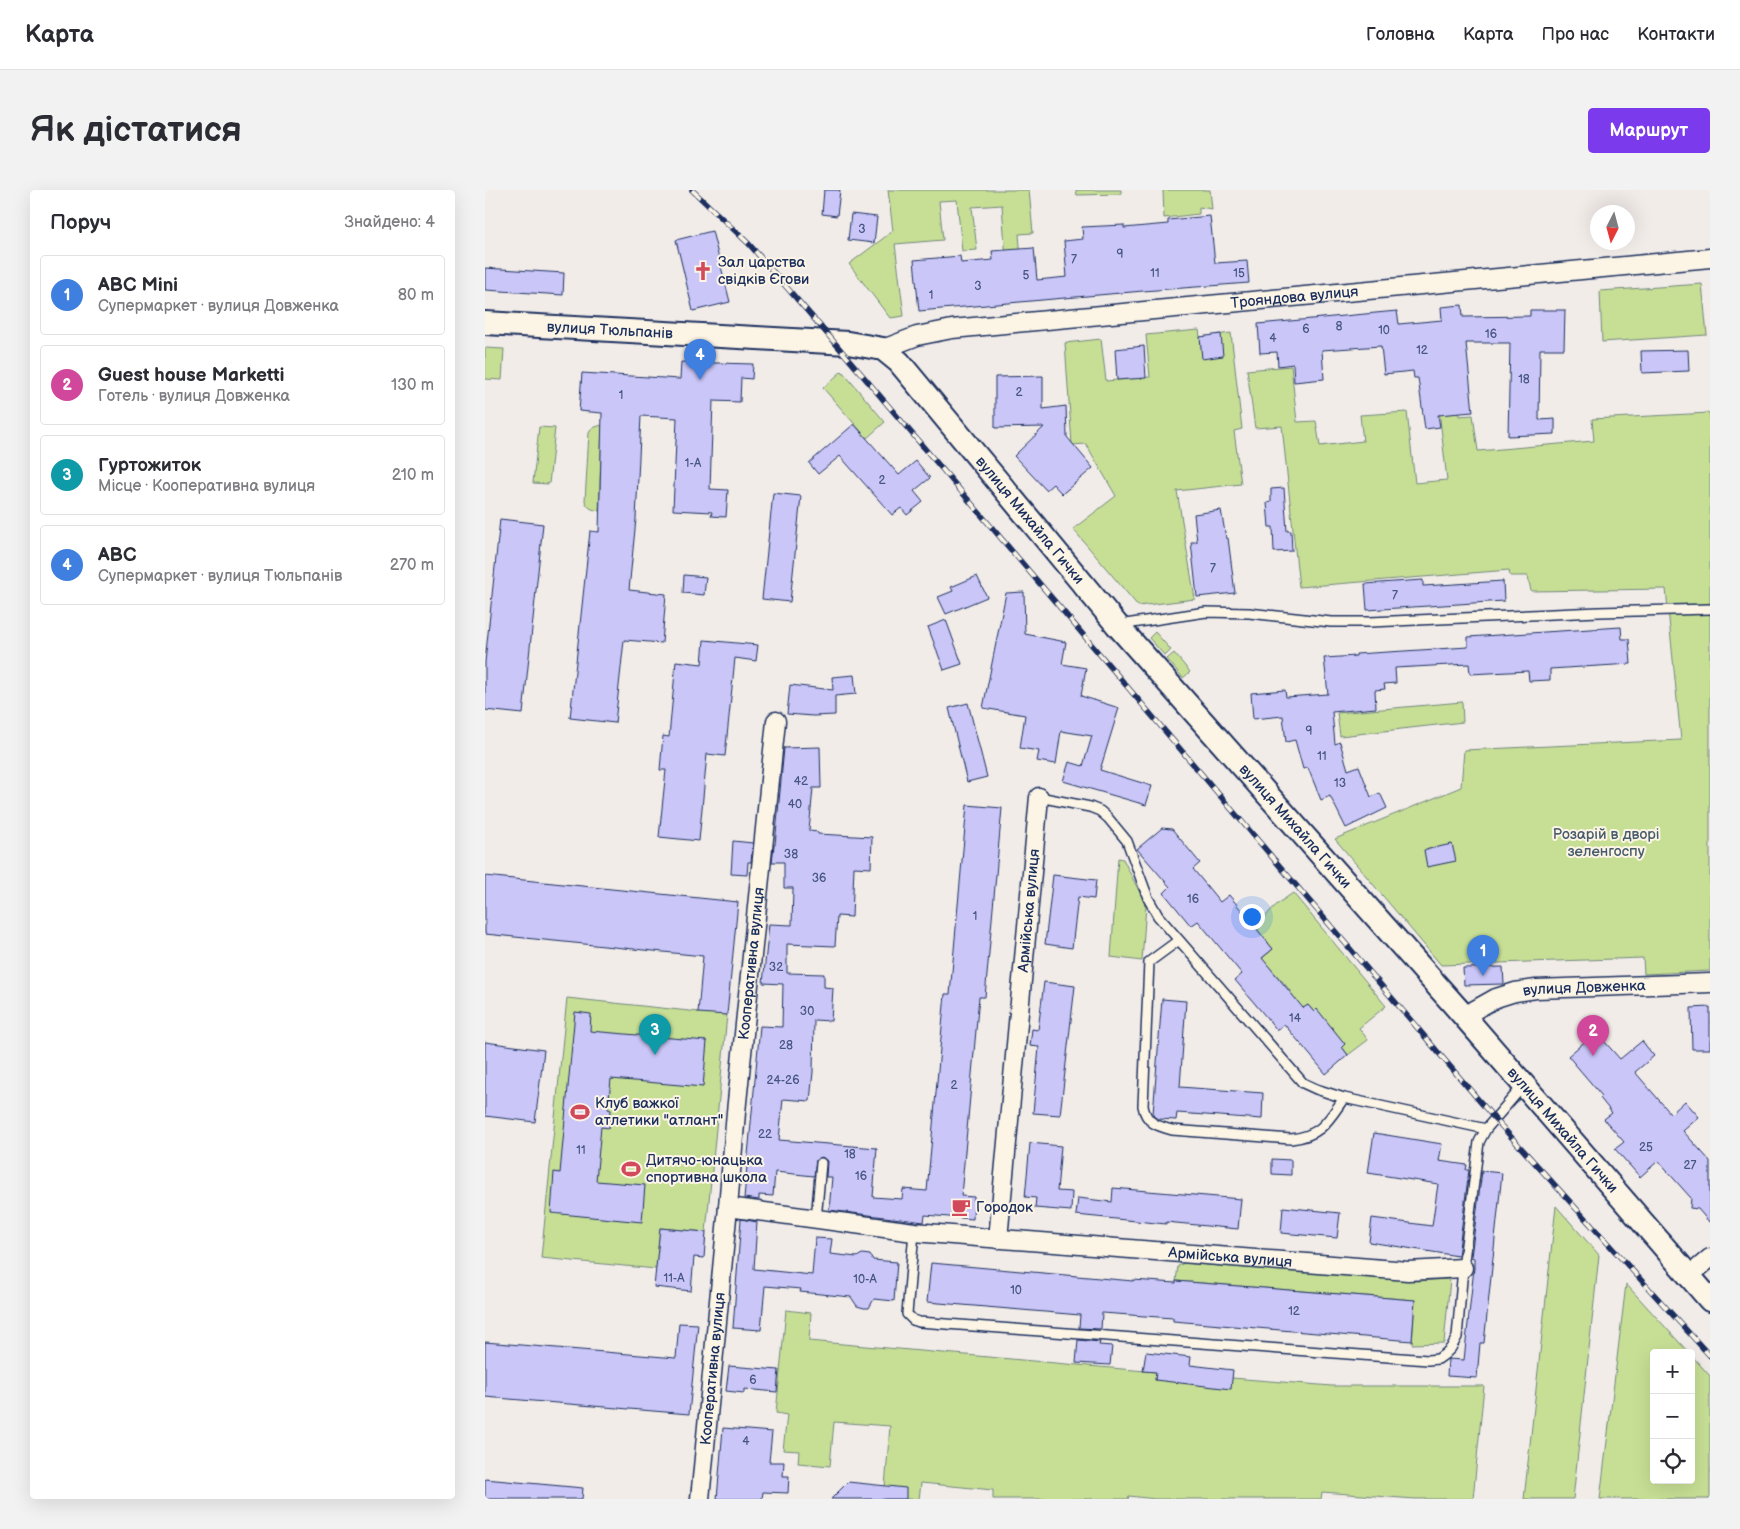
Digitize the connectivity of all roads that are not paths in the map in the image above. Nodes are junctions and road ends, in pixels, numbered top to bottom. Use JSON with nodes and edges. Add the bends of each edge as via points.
{"nodes":[{"id":1,"x":1710,"y":258,"type":"edge"},
{"id":2,"x":485,"y":323,"type":"edge"},
{"id":3,"x":883,"y":349,"type":"junction"},
{"id":4,"x":1710,"y":609,"type":"edge"},
{"id":5,"x":1117,"y":625,"type":"junction"},
{"id":6,"x":776,"y":721,"type":"dead end"},
{"id":7,"x":1039,"y":797,"type":"joint"},
{"id":8,"x":1179,"y":940,"type":"junction"},
{"id":9,"x":1710,"y":983,"type":"edge"},
{"id":10,"x":1464,"y":1016,"type":"junction"},
{"id":11,"x":1524,"y":1085,"type":"junction"},
{"id":12,"x":1344,"y":1098,"type":"junction"},
{"id":13,"x":1486,"y":1128,"type":"junction"},
{"id":14,"x":821,"y":1163,"type":"dead end"},
{"id":15,"x":728,"y":1207,"type":"junction"},
{"id":16,"x":816,"y":1220,"type":"junction"},
{"id":17,"x":914,"y":1232,"type":"junction"},
{"id":18,"x":998,"y":1239,"type":"junction"},
{"id":19,"x":1710,"y":1258,"type":"edge"},
{"id":20,"x":1463,"y":1268,"type":"junction"},
{"id":21,"x":1689,"y":1276,"type":"junction"},
{"id":22,"x":1710,"y":1300,"type":"edge"},
{"id":23,"x":700,"y":1499,"type":"edge"}],
"edges":[{"from":1,"to":3,"type":"street","name":"Трояндова вулиця","via":[[952,329],[917,336]]},
{"from":2,"to":3,"type":"street","name":"вулиця Тюльпанів","via":[[848,343]]},
{"from":3,"to":5,"type":"street","name":"вулиця Михайла Гички","via":[[899,362]]},
{"from":4,"to":5,"type":"lane","via":[[1370,622],[1205,612]]},
{"from":5,"to":10,"type":"street","name":"вулиця Михайла Гички"},
{"from":6,"to":15,"type":"street","name":"Кооперативна вулиця"},
{"from":7,"to":8,"type":"lane","name":"Армійська вулиця","via":[[1090,808],[1108,818],[1127,841],[1158,916]]},
{"from":7,"to":18,"type":"street","name":"Армійська вулиця"},
{"from":8,"to":12,"type":"lane","name":"Армійська вулиця","via":[[1303,1083]]},
{"from":8,"to":12,"type":"lane","via":[[1149,962],[1143,1106],[1153,1124],[1172,1130],[1291,1139],[1304,1137],[1326,1125]]},
{"from":9,"to":10,"type":"street","name":"вулиця Довженка","via":[[1535,989],[1496,998]]},
{"from":10,"to":11,"type":"street","name":"вулиця Михайла Гички"},
{"from":11,"to":13,"type":"lane"},
{"from":11,"to":21,"type":"street","name":"вулиця Михайла Гички"},
{"from":12,"to":13,"type":"lane","name":"Армійська вулиця"},
{"from":13,"to":20,"type":"lane","via":[[1476,1159]]},
{"from":14,"to":16,"type":"lane"},
{"from":15,"to":16,"type":"street"},
{"from":15,"to":23,"type":"street","name":"Кооперативна вулиця"},
{"from":16,"to":17,"type":"street"},
{"from":17,"to":18,"type":"street","name":"Армійська вулиця"},
{"from":17,"to":20,"type":"lane","via":[[907,1314],[919,1322],[1428,1360],[1445,1354],[1457,1337]]},
{"from":18,"to":20,"type":"street","name":"Армійська вулиця","via":[[1399,1270]]},
{"from":19,"to":21,"type":"street"},
{"from":21,"to":22,"type":"street","name":"вулиця Михайла Гички"}]}
